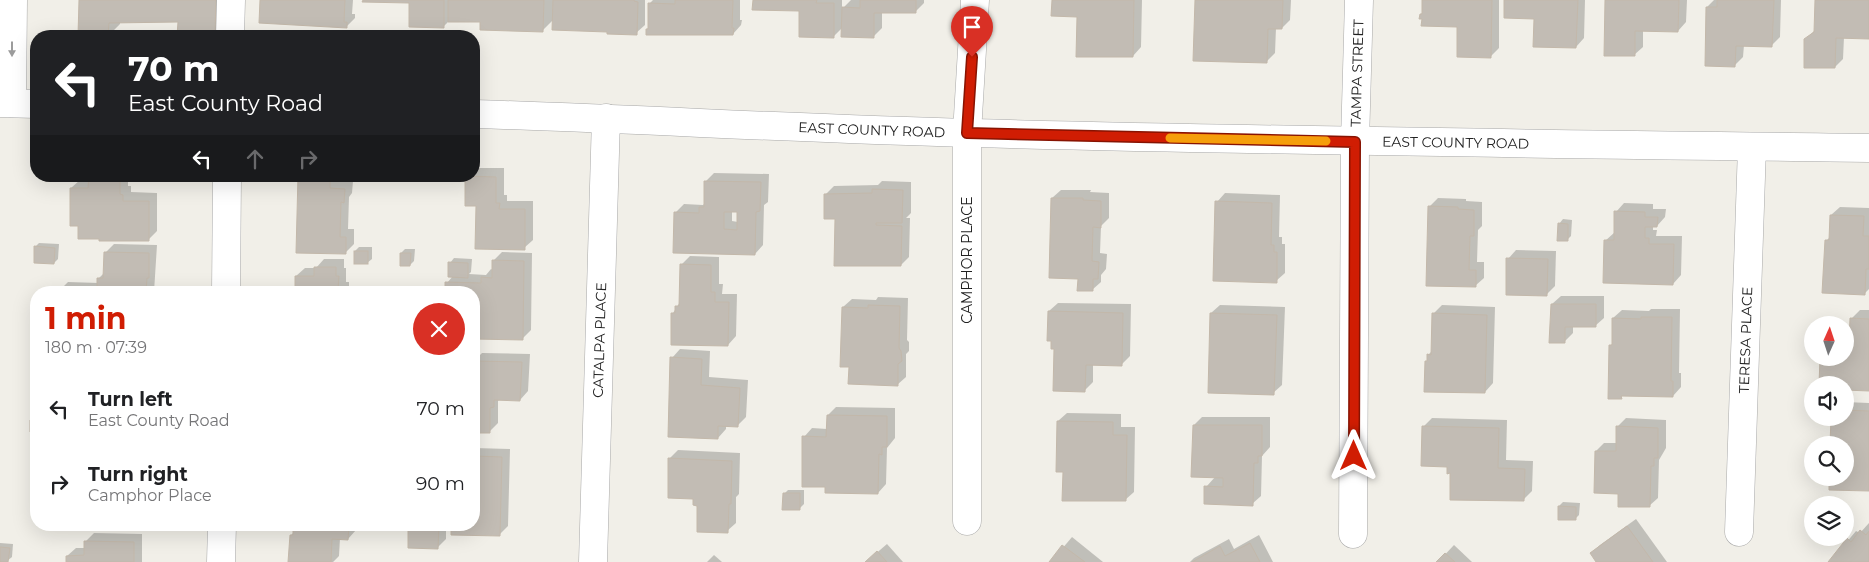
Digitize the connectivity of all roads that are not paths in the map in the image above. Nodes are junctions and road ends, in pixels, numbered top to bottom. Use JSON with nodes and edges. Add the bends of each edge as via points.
{"nodes":[{"id":1,"x":12,"y":0,"type":"edge"},
{"id":2,"x":231,"y":0,"type":"edge"},
{"id":3,"x":975,"y":0,"type":"edge"},
{"id":4,"x":1359,"y":0,"type":"edge"},
{"id":5,"x":230,"y":30,"type":"edge"},
{"id":6,"x":16,"y":103,"type":"edge"},
{"id":7,"x":480,"y":114,"type":"edge"},
{"id":8,"x":606,"y":118,"type":"junction"},
{"id":9,"x":967,"y":133,"type":"junction"},
{"id":10,"x":1355,"y":142,"type":"junction"},
{"id":11,"x":1752,"y":147,"type":"junction"},
{"id":12,"x":1869,"y":148,"type":"edge"},
{"id":13,"x":227,"y":182,"type":"edge"},
{"id":14,"x":226,"y":286,"type":"edge"},
{"id":15,"x":967,"y":521,"type":"dead end"},
{"id":16,"x":222,"y":531,"type":"edge"},
{"id":17,"x":1739,"y":532,"type":"dead end"},
{"id":18,"x":1353,"y":534,"type":"dead end"},
{"id":19,"x":221,"y":562,"type":"edge"},
{"id":20,"x":593,"y":562,"type":"edge"}],
"edges":[{"from":1,"to":6,"type":"street","one_way":true},
{"from":2,"to":5,"type":"street"},
{"from":3,"to":9,"type":"street","name":"CAMPHOR PLACE"},
{"from":4,"to":10,"type":"street","name":"TAMPA STREET"},
{"from":7,"to":8,"type":"street","name":"EAST COUNTY ROAD"},
{"from":8,"to":9,"type":"street","name":"EAST COUNTY ROAD"},
{"from":8,"to":20,"type":"street","name":"CATALPA PLACE"},
{"from":9,"to":10,"type":"street","name":"EAST COUNTY ROAD"},
{"from":9,"to":15,"type":"street","name":"CAMPHOR PLACE"},
{"from":10,"to":11,"type":"street","name":"EAST COUNTY ROAD"},
{"from":10,"to":18,"type":"street","name":"TAMPA STREET"},
{"from":11,"to":12,"type":"street","name":"EAST COUNTY ROAD"},
{"from":11,"to":17,"type":"street","name":"TERESA PLACE"},
{"from":13,"to":14,"type":"street"},
{"from":16,"to":19,"type":"street"}]}
